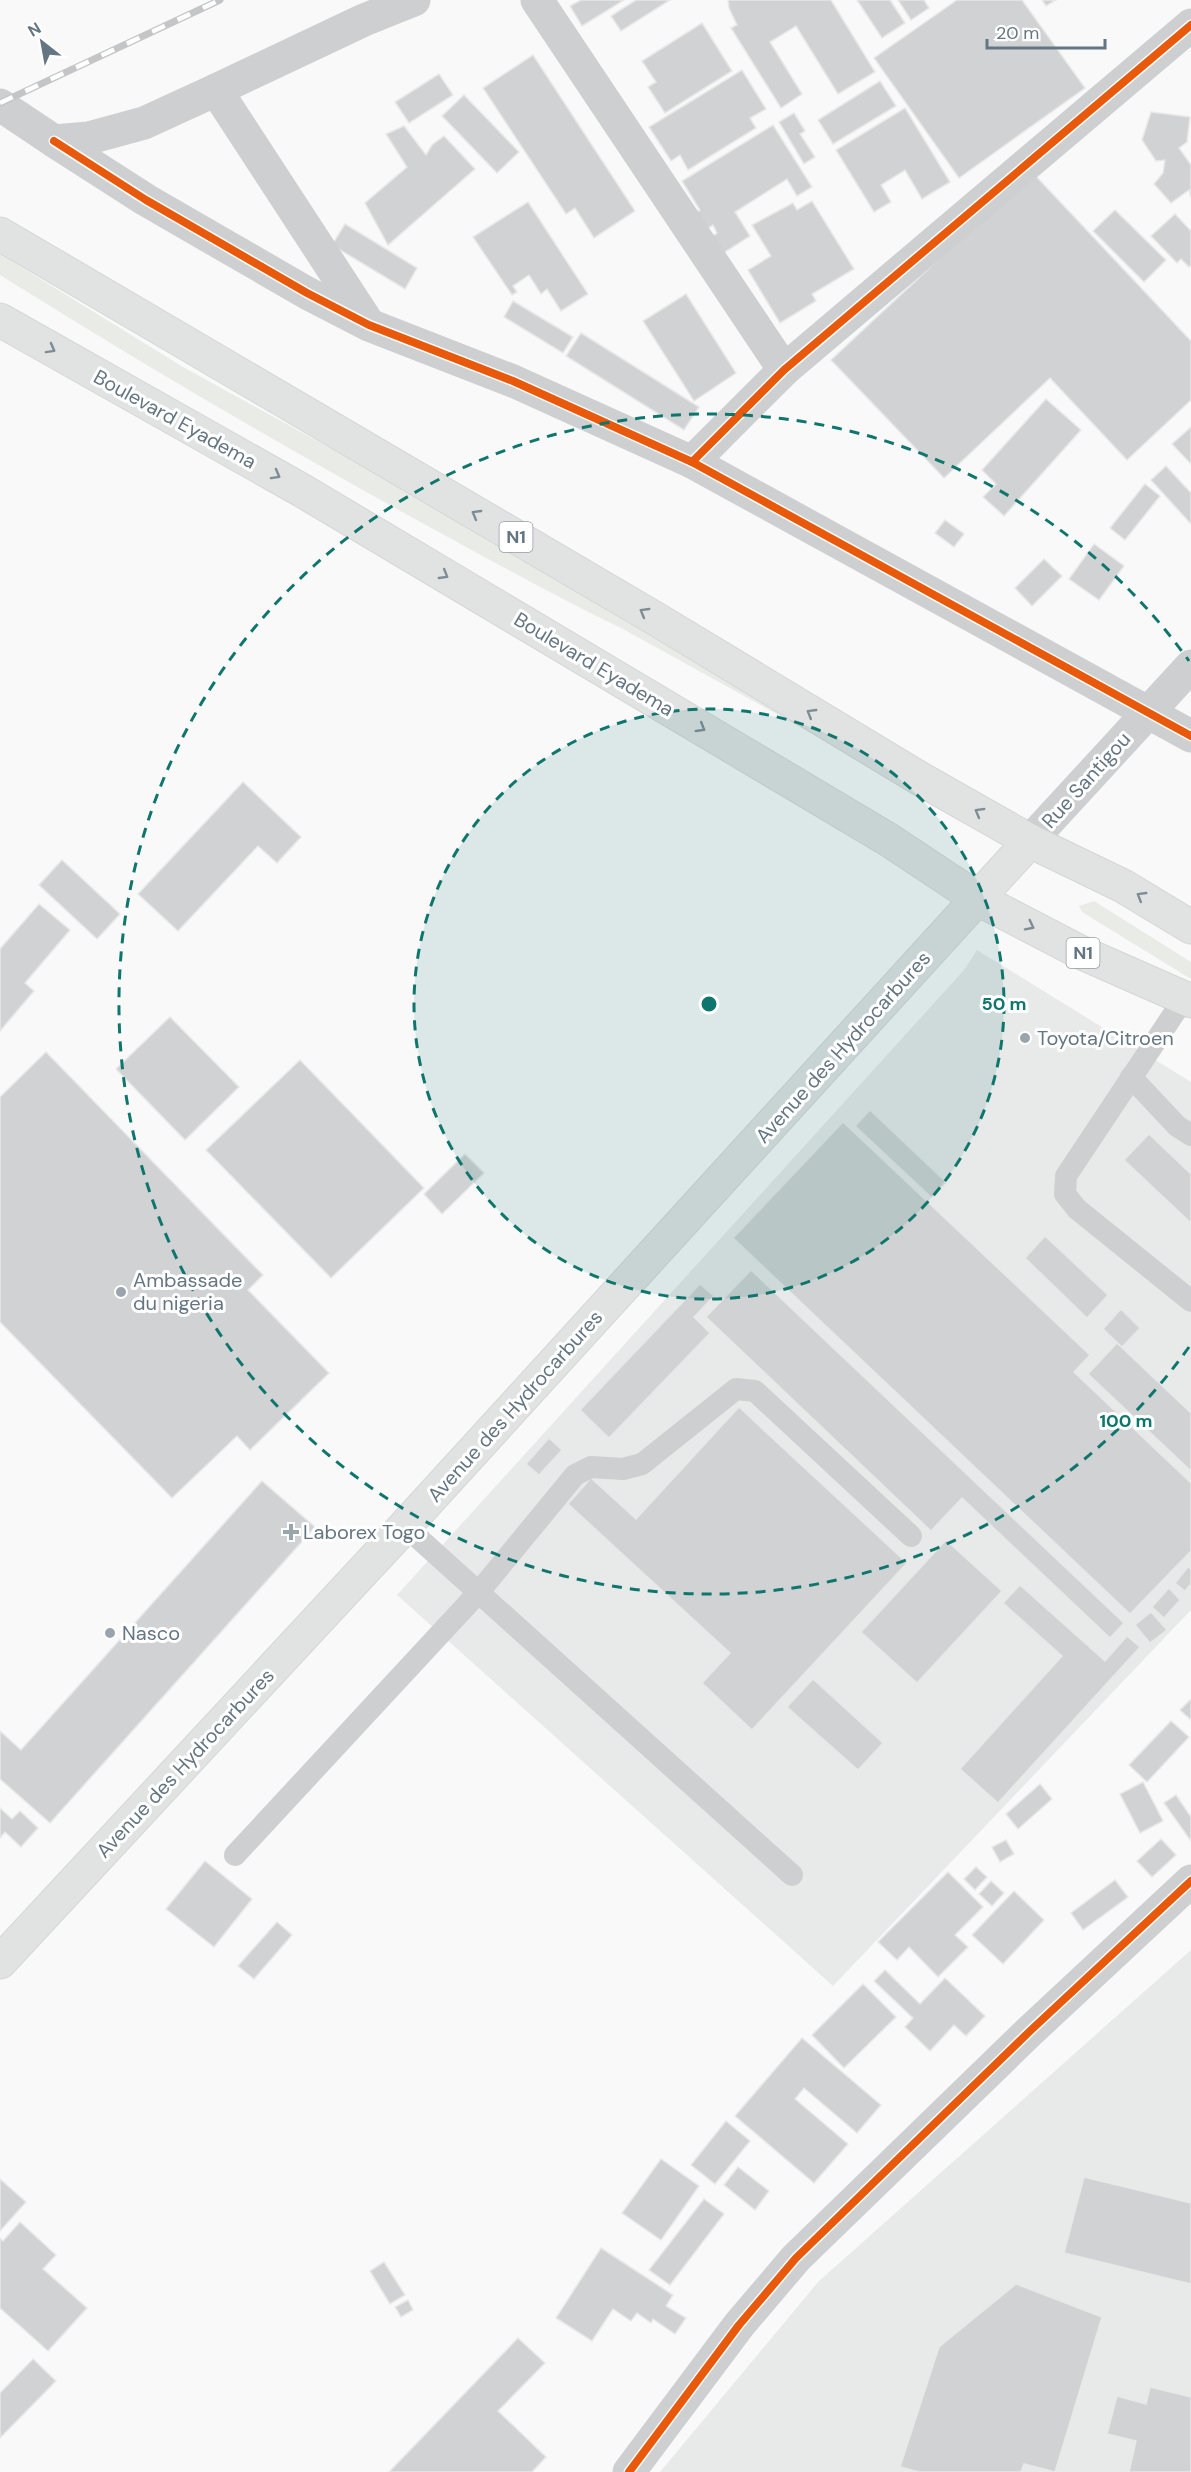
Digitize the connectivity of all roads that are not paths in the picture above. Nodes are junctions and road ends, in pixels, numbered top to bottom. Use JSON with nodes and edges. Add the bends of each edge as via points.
{"nodes":[{"id":1,"x":414,"y":0,"type":"edge"},
{"id":2,"x":537,"y":0,"type":"edge"},
{"id":3,"x":1191,"y":25,"type":"edge"},
{"id":4,"x":216,"y":90,"type":"junction"},
{"id":5,"x":0,"y":105,"type":"edge"},
{"id":6,"x":54,"y":141,"type":"junction"},
{"id":7,"x":0,"y":234,"type":"edge"},
{"id":8,"x":0,"y":320,"type":"edge"},
{"id":9,"x":369,"y":325,"type":"junction"},
{"id":10,"x":784,"y":370,"type":"junction"},
{"id":11,"x":692,"y":462,"type":"junction"},
{"id":12,"x":1191,"y":666,"type":"edge"},
{"id":13,"x":1149,"y":711,"type":"junction"},
{"id":14,"x":1191,"y":736,"type":"edge"},
{"id":15,"x":1030,"y":841,"type":"junction"},
{"id":16,"x":978,"y":899,"type":"junction"},
{"id":17,"x":1191,"y":927,"type":"edge"},
{"id":18,"x":1188,"y":999,"type":"edge"},
{"id":19,"x":1131,"y":1077,"type":"junction"},
{"id":20,"x":1191,"y":1135,"type":"edge"},
{"id":21,"x":1189,"y":1295,"type":"edge"},
{"id":22,"x":405,"y":1527,"type":"junction"},
{"id":23,"x":911,"y":1536,"type":"dead end"},
{"id":24,"x":478,"y":1593,"type":"junction"},
{"id":25,"x":235,"y":1855,"type":"dead end"},
{"id":26,"x":792,"y":1875,"type":"dead end"},
{"id":27,"x":1191,"y":1881,"type":"edge"},
{"id":28,"x":0,"y":1962,"type":"edge"},
{"id":29,"x":629,"y":2472,"type":"edge"}],
"edges":[{"from":1,"to":4,"type":"street"},
{"from":2,"to":10,"type":"street"},
{"from":3,"to":10,"type":"street"},
{"from":4,"to":6,"type":"street","via":[[144,123],[89,138]]},
{"from":4,"to":9,"type":"street"},
{"from":5,"to":6,"type":"street"},
{"from":6,"to":9,"type":"street","via":[[156,205]]},
{"from":15,"to":7,"type":"main road","number":"N1","one_way":true},
{"from":8,"to":16,"type":"main road","name":"Boulevard Eyadema","number":"N1","one_way":true,"via":[[313,497],[889,840]]},
{"from":9,"to":11,"type":"street","via":[[513,381]]},
{"from":10,"to":11,"type":"street"},
{"from":11,"to":13,"type":"street"},
{"from":12,"to":13,"type":"street","name":"Rue Santigou"},
{"from":13,"to":14,"type":"street"},
{"from":13,"to":15,"type":"street","name":"Rue Santigou"},
{"from":15,"to":16,"type":"main road","name":"Avenue des Hydrocarbures"},
{"from":17,"to":15,"type":"main road","number":"N1","one_way":true,"via":[[1123,886]]},
{"from":16,"to":18,"type":"main road","name":"Boulevard Eyadema","number":"N1","one_way":true,"via":[[1080,952]]},
{"from":16,"to":22,"type":"main road","name":"Avenue des Hydrocarbures"},
{"from":18,"to":19,"type":"lane"},
{"from":19,"to":20,"type":"lane","via":[[1177,1126]]},
{"from":19,"to":21,"type":"lane","via":[[1066,1176],[1065,1194],[1077,1209]]},
{"from":22,"to":24,"type":"lane"},
{"from":22,"to":28,"type":"main road","name":"Avenue des Hydrocarbures"},
{"from":23,"to":24,"type":"lane","via":[[755,1391],[736,1389],[642,1464],[623,1469],[591,1467],[575,1475]]},
{"from":24,"to":25,"type":"lane"},
{"from":24,"to":26,"type":"lane"},
{"from":27,"to":29,"type":"street","via":[[796,2258],[739,2325]]}]}
